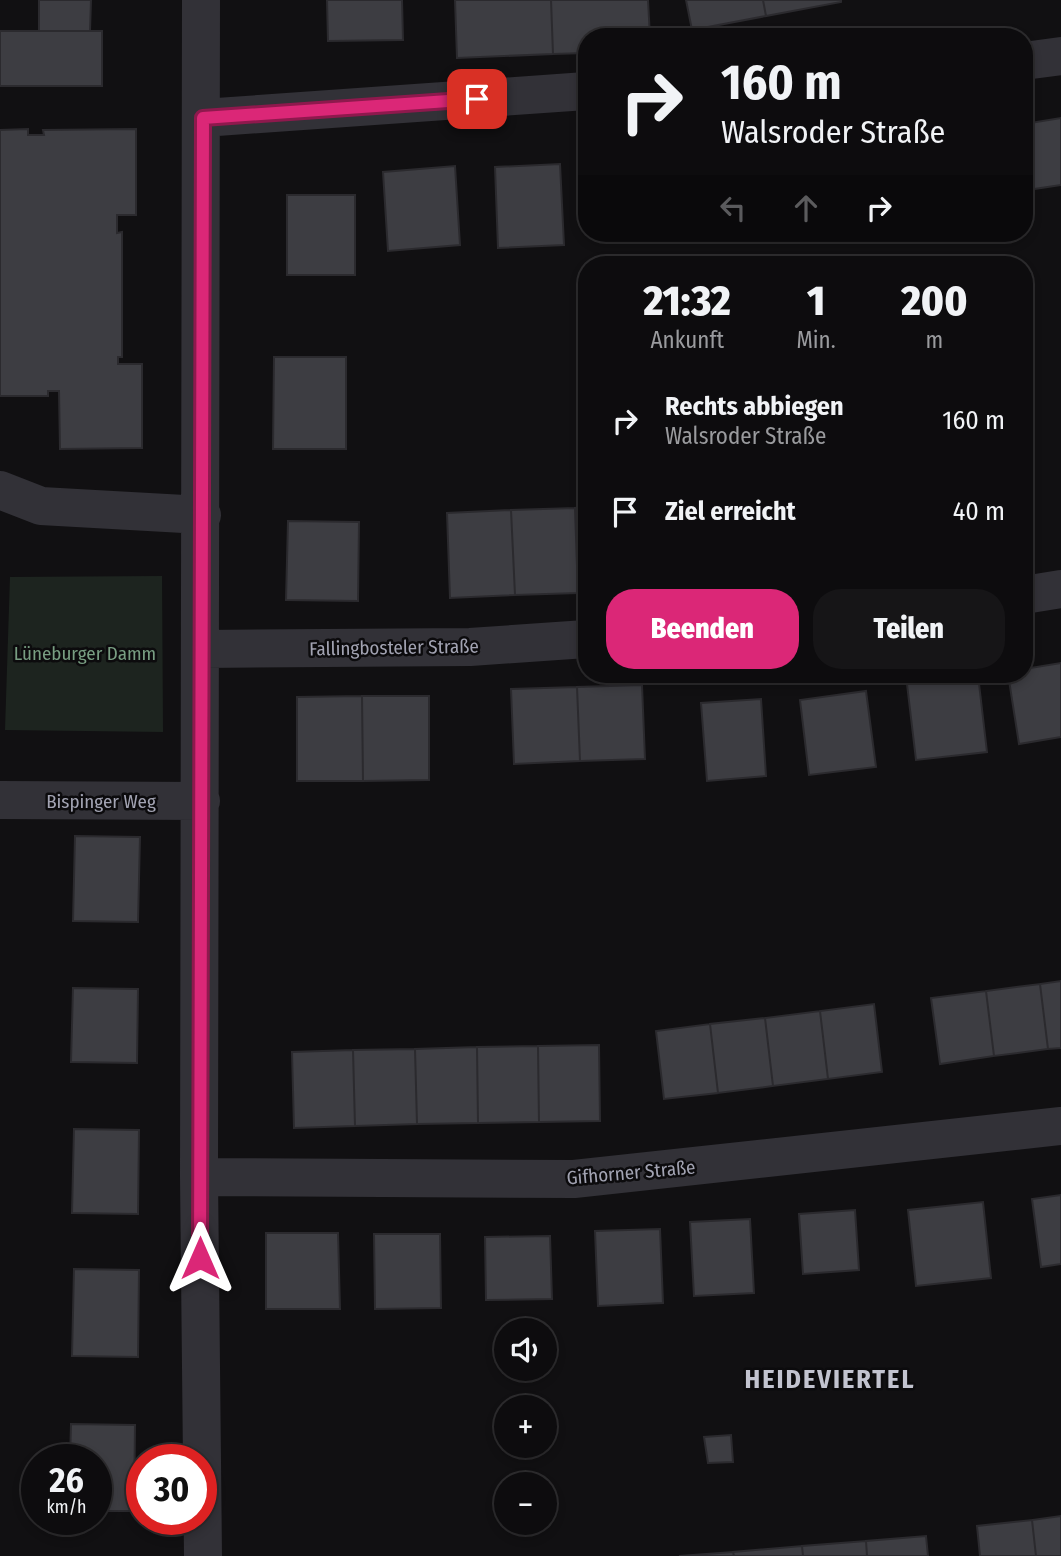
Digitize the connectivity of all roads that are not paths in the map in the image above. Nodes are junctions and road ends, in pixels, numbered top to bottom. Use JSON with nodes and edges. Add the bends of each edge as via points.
{"nodes":[{"id":1,"x":201,"y":0,"type":"edge"},
{"id":2,"x":1061,"y":56,"type":"edge"},
{"id":3,"x":1033,"y":60,"type":"edge"},
{"id":4,"x":578,"y":92,"type":"edge"},
{"id":5,"x":203,"y":118,"type":"junction"},
{"id":6,"x":0,"y":490,"type":"edge"},
{"id":7,"x":202,"y":515,"type":"junction"},
{"id":8,"x":1061,"y":589,"type":"edge"},
{"id":9,"x":1033,"y":594,"type":"edge"},
{"id":10,"x":578,"y":640,"type":"edge"},
{"id":11,"x":202,"y":649,"type":"junction"},
{"id":12,"x":0,"y":800,"type":"edge"},
{"id":13,"x":201,"y":800,"type":"junction"},
{"id":14,"x":1061,"y":1126,"type":"edge"},
{"id":15,"x":199,"y":1177,"type":"junction"},
{"id":16,"x":203,"y":1556,"type":"edge"}],
"edges":[{"from":1,"to":5,"type":"street"},
{"from":2,"to":3,"type":"street"},
{"from":4,"to":5,"type":"street"},
{"from":5,"to":7,"type":"street"},
{"from":6,"to":7,"type":"street","via":[[41,506]]},
{"from":7,"to":11,"type":"street"},
{"from":8,"to":9,"type":"street"},
{"from":10,"to":11,"type":"street","name":"Fallingbosteler Straße","via":[[470,647]]},
{"from":11,"to":13,"type":"street"},
{"from":12,"to":13,"type":"street","name":"Bispinger Weg"},
{"from":13,"to":15,"type":"street"},
{"from":14,"to":15,"type":"street","name":"Gifhorner Straße","via":[[574,1179]]},
{"from":15,"to":16,"type":"street"}]}
